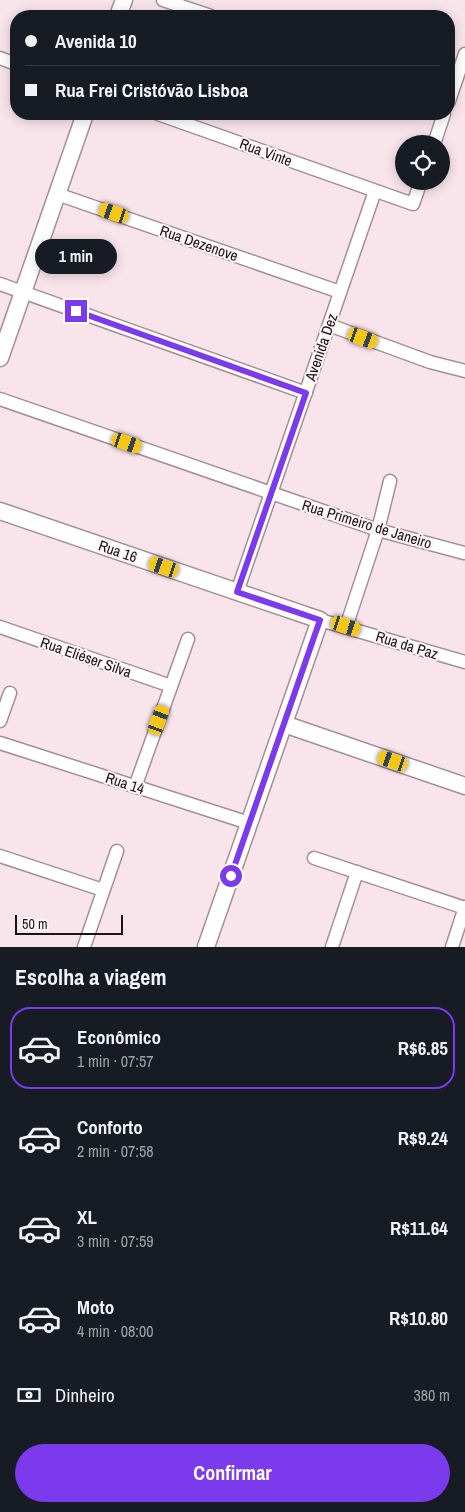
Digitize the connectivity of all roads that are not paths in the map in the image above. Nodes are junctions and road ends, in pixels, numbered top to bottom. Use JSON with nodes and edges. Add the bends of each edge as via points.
{"nodes":[{"id":1,"x":163,"y":0,"type":"edge"},
{"id":2,"x":193,"y":10,"type":"edge"},
{"id":3,"x":465,"y":54,"type":"edge"},
{"id":4,"x":455,"y":82,"type":"edge"},
{"id":5,"x":83,"y":120,"type":"edge"},
{"id":6,"x":175,"y":120,"type":"edge"},
{"id":7,"x":442,"y":120,"type":"edge"},
{"id":8,"x":437,"y":135,"type":"edge"},
{"id":9,"x":418,"y":190,"type":"edge"},
{"id":10,"x":374,"y":191,"type":"junction"},
{"id":11,"x":57,"y":194,"type":"junction"},
{"id":12,"x":0,"y":284,"type":"edge"},
{"id":13,"x":23,"y":292,"type":"junction"},
{"id":14,"x":340,"y":292,"type":"junction"},
{"id":15,"x":329,"y":325,"type":"junction"},
{"id":16,"x":0,"y":358,"type":"edge"},
{"id":17,"x":465,"y":371,"type":"edge"},
{"id":18,"x":306,"y":393,"type":"junction"},
{"id":19,"x":0,"y":399,"type":"edge"},
{"id":20,"x":390,"y":481,"type":"dead end"},
{"id":21,"x":271,"y":493,"type":"junction"},
{"id":22,"x":0,"y":511,"type":"edge"},
{"id":23,"x":378,"y":530,"type":"junction"},
{"id":24,"x":464,"y":552,"type":"edge"},
{"id":25,"x":237,"y":592,"type":"junction"},
{"id":26,"x":320,"y":620,"type":"junction"},
{"id":27,"x":346,"y":626,"type":"junction"},
{"id":28,"x":0,"y":627,"type":"edge"},
{"id":29,"x":188,"y":639,"type":"dead end"},
{"id":30,"x":465,"y":662,"type":"edge"},
{"id":31,"x":171,"y":686,"type":"junction"},
{"id":32,"x":10,"y":693,"type":"dead end"},
{"id":33,"x":0,"y":722,"type":"edge"},
{"id":34,"x":284,"y":724,"type":"junction"},
{"id":35,"x":0,"y":743,"type":"edge"},
{"id":36,"x":465,"y":786,"type":"edge"},
{"id":37,"x":135,"y":787,"type":"junction"},
{"id":38,"x":250,"y":824,"type":"junction"},
{"id":39,"x":117,"y":851,"type":"dead end"},
{"id":40,"x":0,"y":856,"type":"edge"},
{"id":41,"x":314,"y":858,"type":"dead end"},
{"id":42,"x":357,"y":872,"type":"junction"},
{"id":43,"x":103,"y":890,"type":"junction"},
{"id":44,"x":465,"y":908,"type":"edge"},
{"id":45,"x":84,"y":947,"type":"edge"},
{"id":46,"x":206,"y":947,"type":"edge"},
{"id":47,"x":332,"y":947,"type":"edge"},
{"id":48,"x":452,"y":947,"type":"edge"}],
"edges":[{"from":1,"to":2,"type":"street"},
{"from":3,"to":4,"type":"street"},
{"from":5,"to":11,"type":"street"},
{"from":6,"to":10,"type":"street","name":"Rua Vinte"},
{"from":7,"to":8,"type":"street"},
{"from":9,"to":10,"type":"street","via":[[413,204]]},
{"from":10,"to":14,"type":"street","name":"Avenida Dez"},
{"from":11,"to":13,"type":"street"},
{"from":11,"to":14,"type":"street","name":"Rua Dezenove"},
{"from":12,"to":13,"type":"street"},
{"from":13,"to":16,"type":"street"},
{"from":13,"to":18,"type":"street"},
{"from":14,"to":15,"type":"street","name":"Avenida Dez"},
{"from":15,"to":17,"type":"street","via":[[430,362]]},
{"from":15,"to":18,"type":"street","name":"Avenida Dez"},
{"from":18,"to":21,"type":"street","name":"Avenida Dez"},
{"from":19,"to":21,"type":"street","name":"Rua Primeiro de Janeiro"},
{"from":20,"to":23,"type":"street"},
{"from":21,"to":23,"type":"street","name":"Rua Primeiro de Janeiro"},
{"from":21,"to":25,"type":"street","name":"Avenida Dez"},
{"from":22,"to":25,"type":"street","name":"Rua 16"},
{"from":23,"to":24,"type":"street","name":"Rua Primeiro de Janeiro"},
{"from":23,"to":27,"type":"street"},
{"from":25,"to":26,"type":"street","name":"Rua 16"},
{"from":26,"to":27,"type":"street","name":"Rua da Paz"},
{"from":26,"to":34,"type":"street"},
{"from":27,"to":30,"type":"street","name":"Rua da Paz"},
{"from":28,"to":31,"type":"street","name":"Rua Eliéser Silva"},
{"from":29,"to":31,"type":"street"},
{"from":31,"to":37,"type":"street"},
{"from":32,"to":33,"type":"street"},
{"from":34,"to":36,"type":"street"},
{"from":34,"to":38,"type":"street"},
{"from":35,"to":37,"type":"street","name":"Rua 14"},
{"from":37,"to":38,"type":"street","name":"Rua 14"},
{"from":38,"to":46,"type":"street"},
{"from":39,"to":43,"type":"street"},
{"from":40,"to":43,"type":"street"},
{"from":41,"to":42,"type":"street"},
{"from":42,"to":44,"type":"street"},
{"from":42,"to":47,"type":"street"},
{"from":43,"to":45,"type":"street"},
{"from":44,"to":48,"type":"street"}]}
